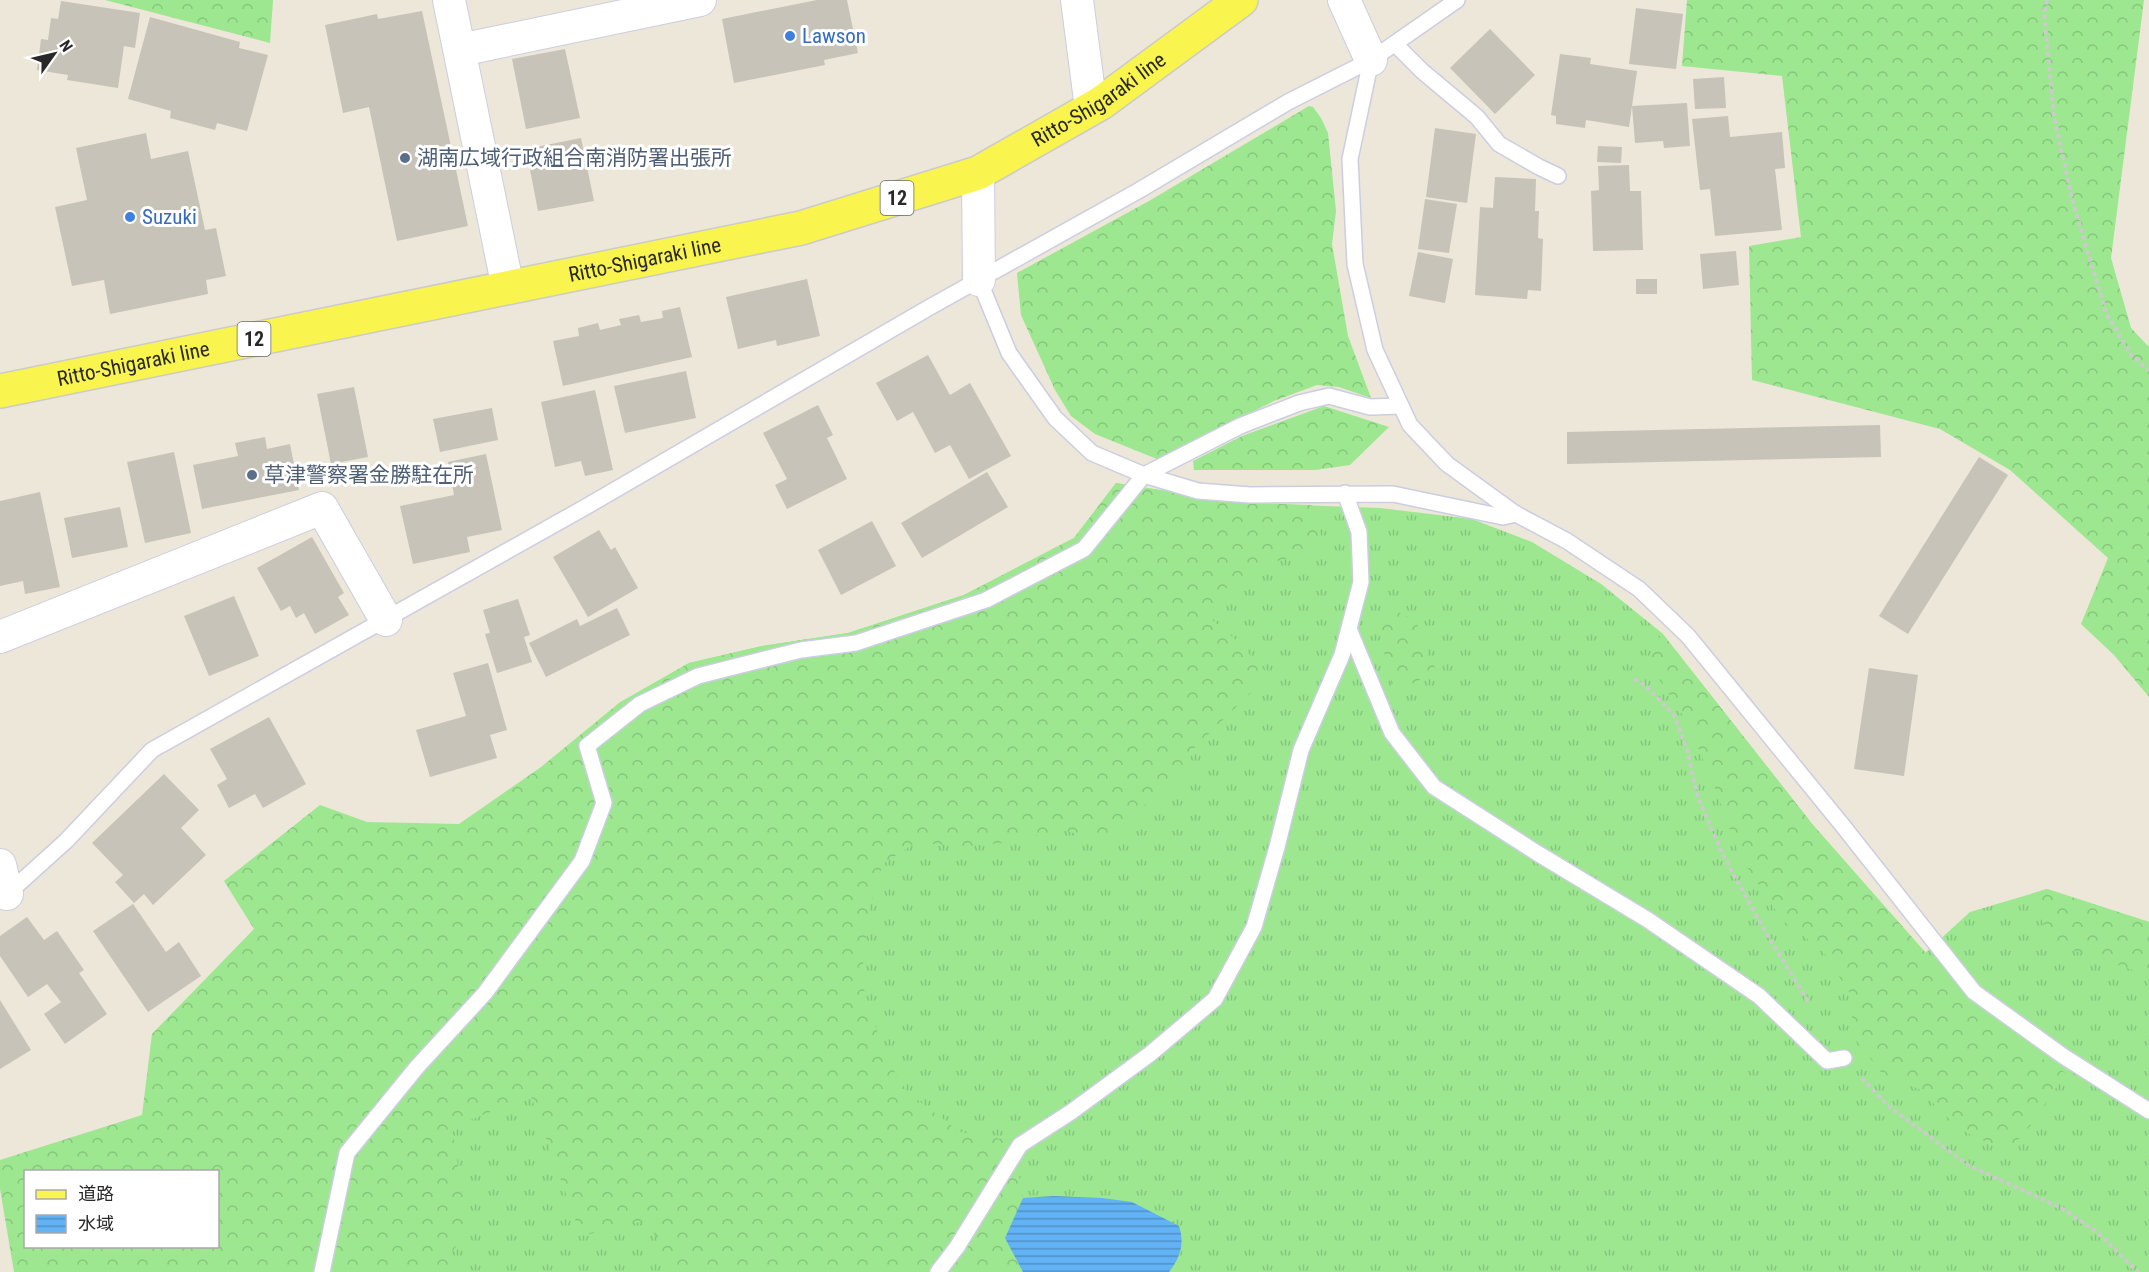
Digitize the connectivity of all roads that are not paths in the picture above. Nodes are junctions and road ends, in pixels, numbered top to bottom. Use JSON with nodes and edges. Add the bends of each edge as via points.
{"nodes":[{"id":1,"x":449,"y":0,"type":"edge"},
{"id":2,"x":700,"y":0,"type":"edge"},
{"id":3,"x":1077,"y":0,"type":"edge"},
{"id":4,"x":1241,"y":0,"type":"edge"},
{"id":5,"x":1344,"y":0,"type":"edge"},
{"id":6,"x":1457,"y":0,"type":"edge"},
{"id":7,"x":460,"y":50,"type":"junction"},
{"id":8,"x":1383,"y":52,"type":"junction"},
{"id":9,"x":1091,"y":108,"type":"junction"},
{"id":10,"x":978,"y":173,"type":"junction"},
{"id":11,"x":1558,"y":176,"type":"dead end"},
{"id":12,"x":979,"y":280,"type":"junction"},
{"id":13,"x":508,"y":288,"type":"junction"},
{"id":14,"x":0,"y":391,"type":"edge"},
{"id":15,"x":1401,"y":406,"type":"junction"},
{"id":16,"x":1144,"y":475,"type":"junction"},
{"id":17,"x":1345,"y":493,"type":"junction"},
{"id":18,"x":1516,"y":513,"type":"junction"},
{"id":19,"x":386,"y":620,"type":"junction"},
{"id":20,"x":1349,"y":629,"type":"junction"},
{"id":21,"x":0,"y":637,"type":"edge"},
{"id":22,"x":2,"y":886,"type":"edge"},
{"id":23,"x":1844,"y":1058,"type":"road end"},
{"id":24,"x":2149,"y":1111,"type":"edge"},
{"id":25,"x":322,"y":1272,"type":"edge"},
{"id":26,"x":938,"y":1272,"type":"edge"}],
"edges":[{"from":1,"to":7,"type":"street"},
{"from":2,"to":7,"type":"street"},
{"from":3,"to":9,"type":"street"},
{"from":4,"to":9,"type":"main road","name":"Ritto-Shigaraki line","number":"12"},
{"from":5,"to":8,"type":"street"},
{"from":6,"to":8,"type":"lane"},
{"from":7,"to":13,"type":"street"},
{"from":8,"to":11,"type":"lane","via":[[1422,71],[1477,117],[1499,144]]},
{"from":8,"to":12,"type":"lane","via":[[1287,102]]},
{"from":8,"to":15,"type":"lane","via":[[1350,159],[1355,264],[1375,350]]},
{"from":9,"to":10,"type":"main road","name":"Ritto-Shigaraki line","number":"12"},
{"from":10,"to":12,"type":"street"},
{"from":10,"to":13,"type":"main road","name":"Ritto-Shigaraki line","number":"12","via":[[801,228]]},
{"from":12,"to":16,"type":"lane","via":[[1009,353],[1055,418],[1092,453]]},
{"from":12,"to":19,"type":"lane"},
{"from":13,"to":14,"type":"main road","name":"Ritto-Shigaraki line","number":"12"},
{"from":15,"to":16,"type":"lane","via":[[1370,407],[1329,396],[1299,403],[1240,426]]},
{"from":15,"to":18,"type":"lane","via":[[1410,425],[1447,464]]},
{"from":16,"to":17,"type":"lane","via":[[1198,491],[1250,495]]},
{"from":16,"to":25,"type":"lane","via":[[1084,549],[986,600],[856,643],[801,650],[698,676],[640,704],[587,746],[604,803],[582,861],[485,993],[417,1067],[347,1153]]},
{"from":17,"to":18,"type":"lane","via":[[1393,494],[1503,517]]},
{"from":17,"to":20,"type":"lane","via":[[1359,532],[1361,582]]},
{"from":18,"to":24,"type":"lane","via":[[1639,589],[1688,636],[1974,992]]},
{"from":19,"to":21,"type":"street","via":[[322,508]]},
{"from":19,"to":22,"type":"lane","via":[[152,750],[66,841]]},
{"from":20,"to":23,"type":"lane","via":[[1392,733],[1434,787],[1648,920],[1759,996],[1827,1061]]},
{"from":20,"to":26,"type":"lane","via":[[1342,655],[1301,750],[1254,927],[1215,999],[1150,1054],[1020,1145]]}]}
